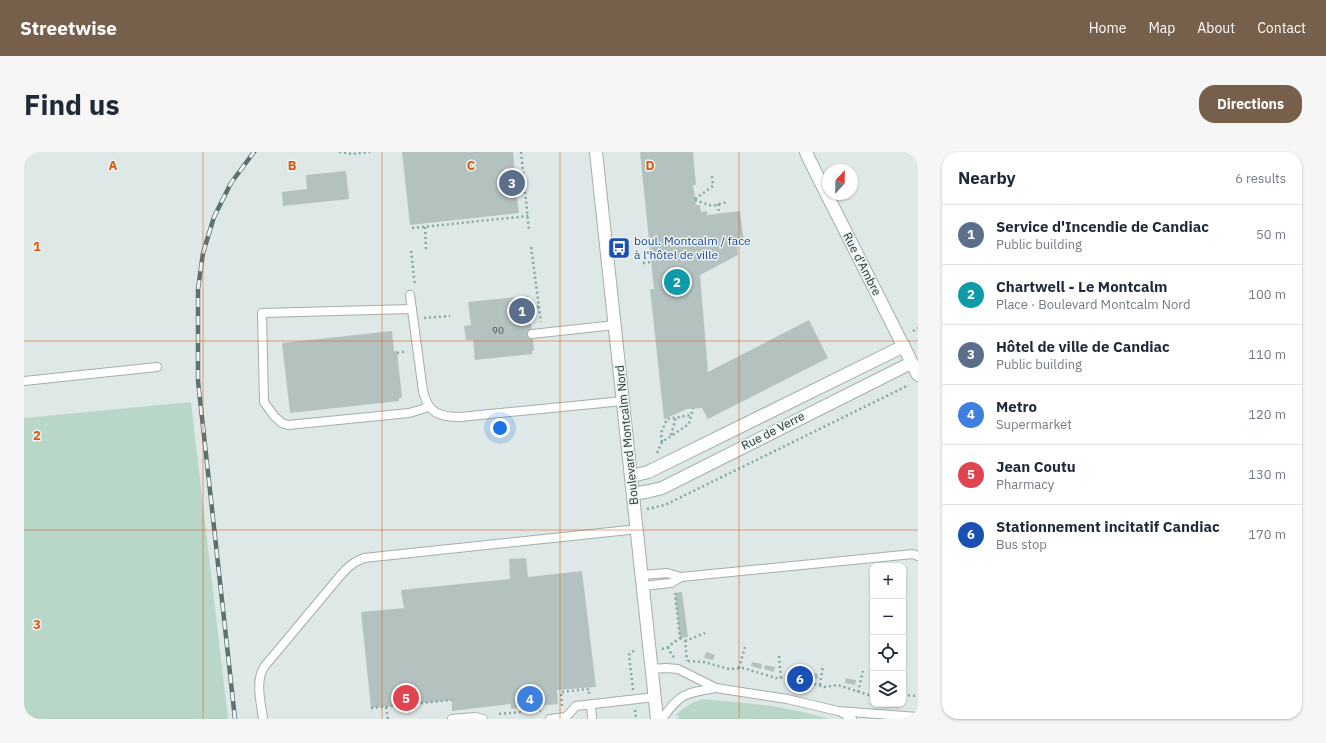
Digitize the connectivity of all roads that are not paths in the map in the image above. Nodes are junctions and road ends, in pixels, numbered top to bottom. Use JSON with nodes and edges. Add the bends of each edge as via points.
{"nodes":[{"id":1,"x":596,"y":152,"type":"edge"},
{"id":2,"x":806,"y":152,"type":"edge"},
{"id":3,"x":410,"y":295,"type":"road end"},
{"id":4,"x":412,"y":309,"type":"junction"},
{"id":5,"x":615,"y":325,"type":"junction"},
{"id":6,"x":532,"y":334,"type":"dead end"},
{"id":7,"x":904,"y":346,"type":"junction"},
{"id":8,"x":911,"y":362,"type":"junction"},
{"id":9,"x":157,"y":367,"type":"dead end"},
{"id":10,"x":915,"y":379,"type":"edge"},
{"id":11,"x":24,"y":381,"type":"edge"},
{"id":12,"x":623,"y":401,"type":"junction"},
{"id":13,"x":428,"y":406,"type":"junction"},
{"id":14,"x":632,"y":476,"type":"junction"},
{"id":15,"x":633,"y":494,"type":"junction"},
{"id":16,"x":638,"y":529,"type":"junction"},
{"id":17,"x":918,"y":556,"type":"edge"},
{"id":18,"x":643,"y":581,"type":"junction"},
{"id":19,"x":652,"y":669,"type":"junction"},
{"id":20,"x":716,"y":688,"type":"junction"},
{"id":21,"x":655,"y":697,"type":"junction"},
{"id":22,"x":591,"y":705,"type":"junction"},
{"id":23,"x":838,"y":711,"type":"junction"},
{"id":24,"x":918,"y":717,"type":"edge"},
{"id":25,"x":263,"y":719,"type":"edge"},
{"id":26,"x":452,"y":719,"type":"edge"},
{"id":27,"x":484,"y":719,"type":"edge"},
{"id":28,"x":550,"y":719,"type":"edge"},
{"id":29,"x":592,"y":719,"type":"edge"},
{"id":30,"x":657,"y":719,"type":"edge"},
{"id":31,"x":662,"y":719,"type":"edge"},
{"id":32,"x":852,"y":719,"type":"edge"}],
"edges":[{"from":1,"to":5,"type":"street","name":"Boulevard Montcalm Nord"},
{"from":2,"to":7,"type":"street","name":"Rue d'Ambre"},
{"from":3,"to":4,"type":"lane"},
{"from":4,"to":13,"type":"lane","via":[[423,391]]},
{"from":4,"to":13,"type":"lane","via":[[262,313],[264,402],[274,416],[288,425],[409,413]]},
{"from":5,"to":6,"type":"lane"},
{"from":5,"to":12,"type":"street","name":"Boulevard Montcalm Nord"},
{"from":7,"to":8,"type":"street","name":"Rue d'Ambre"},
{"from":7,"to":14,"type":"street","name":"Rue de Verre","via":[[648,472]]},
{"from":8,"to":10,"type":"street","name":"Rue d'Ambre"},
{"from":8,"to":15,"type":"street","name":"Rue de Verre","via":[[662,488]]},
{"from":9,"to":11,"type":"lane"},
{"from":12,"to":13,"type":"lane","via":[[460,417],[443,416]]},
{"from":12,"to":14,"type":"street","name":"Boulevard Montcalm Nord"},
{"from":14,"to":15,"type":"street","name":"Boulevard Montcalm Nord"},
{"from":15,"to":16,"type":"street","name":"Boulevard Montcalm Nord"},
{"from":16,"to":18,"type":"street","name":"Boulevard Montcalm Nord"},
{"from":16,"to":25,"type":"lane","via":[[364,558],[356,561],[340,576],[261,672],[259,681]]},
{"from":17,"to":18,"type":"lane","via":[[913,554],[681,577],[667,573]]},
{"from":18,"to":19,"type":"street","name":"Boulevard Montcalm Nord"},
{"from":19,"to":20,"type":"lane","via":[[678,669]]},
{"from":19,"to":21,"type":"street","name":"Boulevard Montcalm Nord"},
{"from":20,"to":23,"type":"lane","via":[[787,699]]},
{"from":20,"to":31,"type":"lane","via":[[686,694],[676,701]]},
{"from":21,"to":22,"type":"lane"},
{"from":21,"to":30,"type":"street","name":"Boulevard Montcalm Nord"},
{"from":22,"to":28,"type":"lane","via":[[576,706],[566,717]]},
{"from":22,"to":29,"type":"lane"},
{"from":23,"to":24,"type":"lane"},
{"from":23,"to":32,"type":"lane"},
{"from":26,"to":27,"type":"lane"}]}
